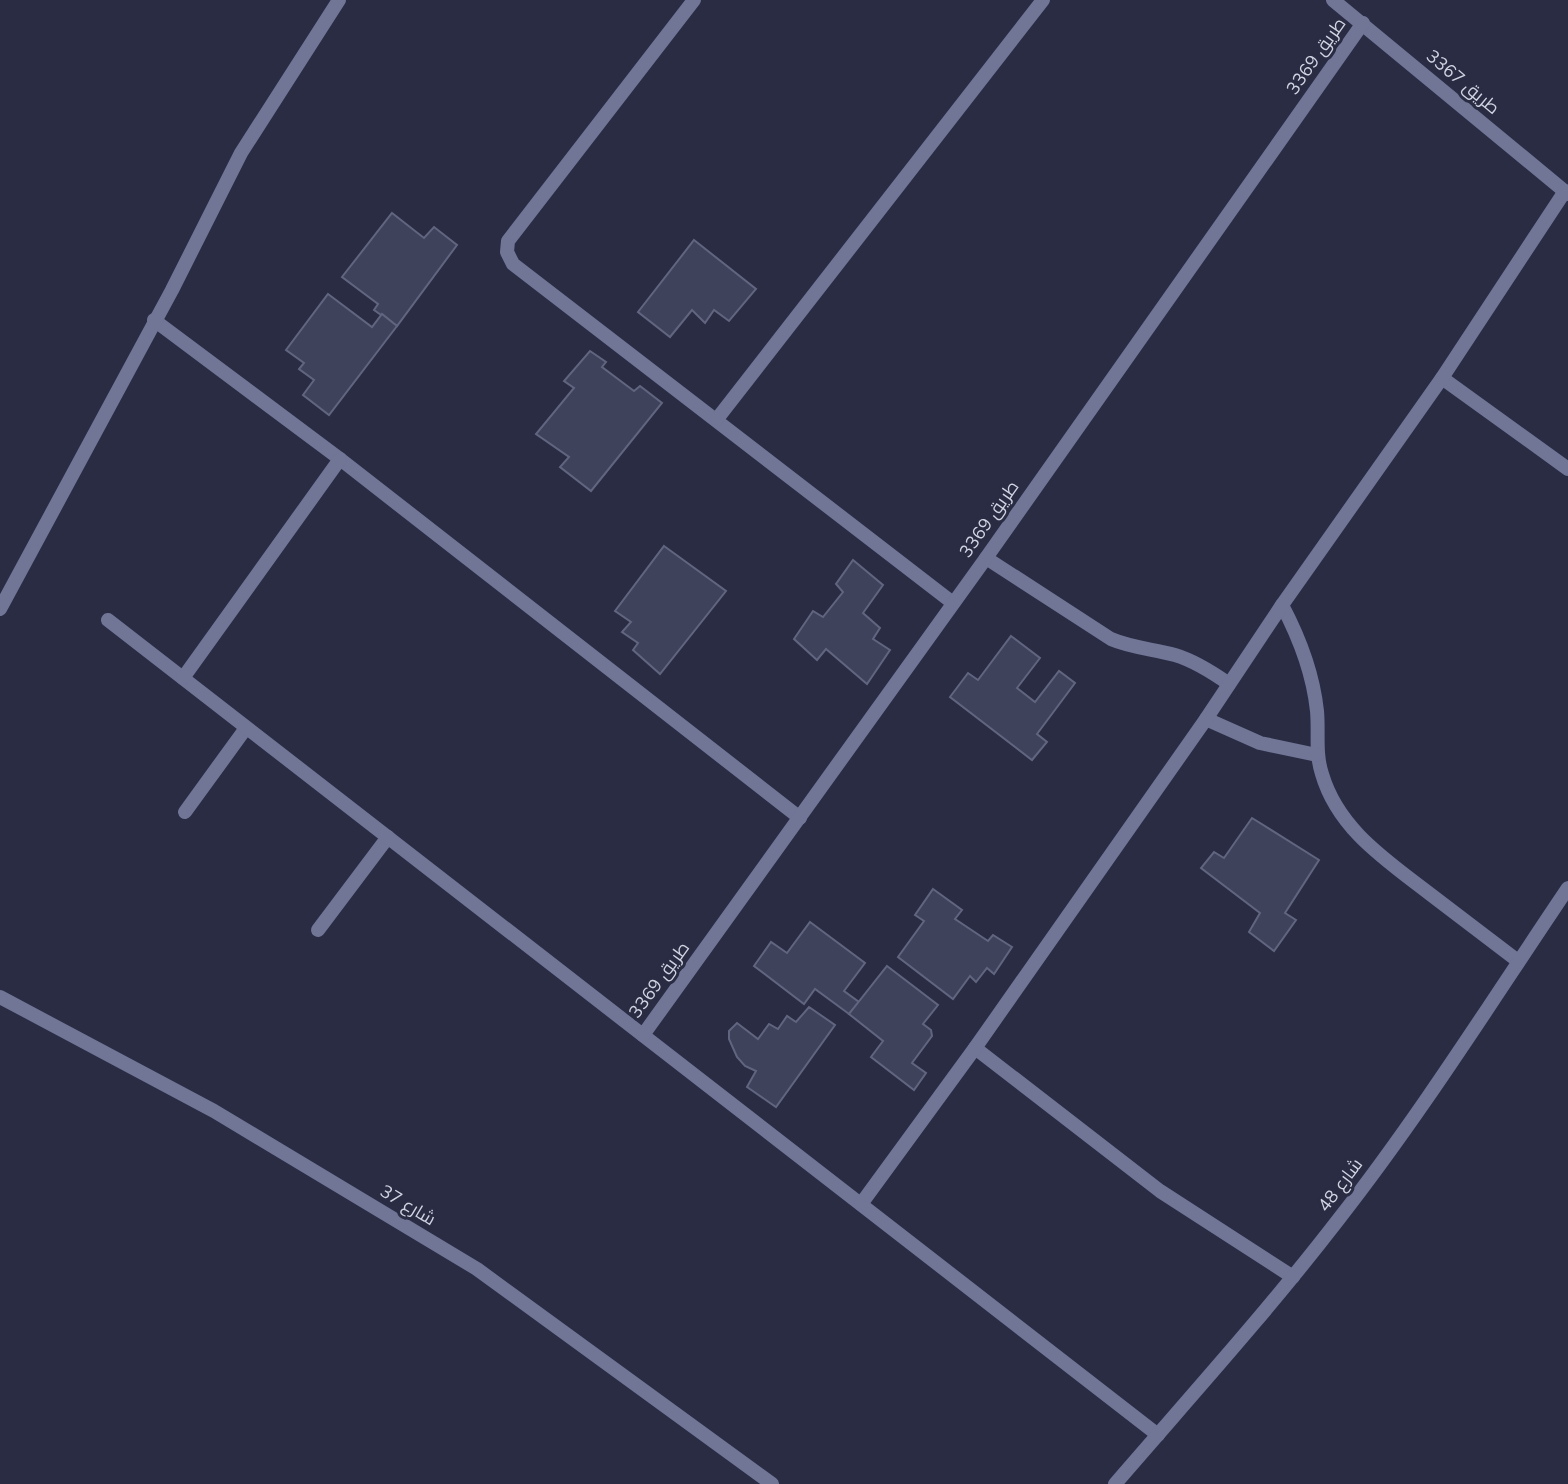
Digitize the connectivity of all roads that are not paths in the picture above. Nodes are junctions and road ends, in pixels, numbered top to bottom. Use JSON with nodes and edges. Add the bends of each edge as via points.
{"nodes":[{"id":1,"x":339,"y":0,"type":"edge"},
{"id":2,"x":694,"y":0,"type":"edge"},
{"id":3,"x":1043,"y":0,"type":"edge"},
{"id":4,"x":1333,"y":0,"type":"edge"},
{"id":5,"x":1363,"y":23,"type":"junction"},
{"id":6,"x":1567,"y":193,"type":"edge"},
{"id":7,"x":154,"y":320,"type":"junction"},
{"id":8,"x":1442,"y":378,"type":"junction"},
{"id":9,"x":717,"y":419,"type":"junction"},
{"id":10,"x":340,"y":459,"type":"junction"},
{"id":11,"x":1568,"y":469,"type":"edge"},
{"id":12,"x":986,"y":558,"type":"junction"},
{"id":13,"x":953,"y":604,"type":"junction"},
{"id":14,"x":1282,"y":605,"type":"junction"},
{"id":15,"x":0,"y":609,"type":"edge"},
{"id":16,"x":107,"y":620,"type":"dead end"},
{"id":17,"x":183,"y":678,"type":"junction"},
{"id":18,"x":1229,"y":684,"type":"junction"},
{"id":19,"x":1206,"y":719,"type":"junction"},
{"id":20,"x":246,"y":728,"type":"junction"},
{"id":21,"x":1317,"y":755,"type":"junction"},
{"id":22,"x":185,"y":812,"type":"dead end"},
{"id":23,"x":800,"y":818,"type":"junction"},
{"id":24,"x":388,"y":837,"type":"junction"},
{"id":25,"x":1568,"y":888,"type":"edge"},
{"id":26,"x":318,"y":930,"type":"dead end"},
{"id":27,"x":1518,"y":961,"type":"junction"},
{"id":28,"x":0,"y":997,"type":"edge"},
{"id":29,"x":643,"y":1035,"type":"junction"},
{"id":30,"x":975,"y":1048,"type":"junction"},
{"id":31,"x":861,"y":1204,"type":"junction"},
{"id":32,"x":1293,"y":1277,"type":"junction"},
{"id":33,"x":1157,"y":1434,"type":"junction"},
{"id":34,"x":772,"y":1484,"type":"edge"},
{"id":35,"x":1115,"y":1484,"type":"edge"}],
"edges":[{"from":1,"to":7,"type":"street","via":[[241,153]]},
{"from":2,"to":9,"type":"street","via":[[508,241],[507,252],[513,264]]},
{"from":3,"to":9,"type":"street"},
{"from":4,"to":5,"type":"street","name":"طريق 3367"},
{"from":5,"to":6,"type":"street","name":"طريق 3367"},
{"from":5,"to":12,"type":"street","name":"طريق 3369"},
{"from":6,"to":8,"type":"street"},
{"from":7,"to":10,"type":"street"},
{"from":7,"to":15,"type":"street"},
{"from":8,"to":11,"type":"street"},
{"from":8,"to":14,"type":"street"},
{"from":9,"to":13,"type":"street"},
{"from":10,"to":17,"type":"street"},
{"from":10,"to":23,"type":"street"},
{"from":12,"to":13,"type":"street","name":"طريق 3369"},
{"from":12,"to":18,"type":"street","via":[[1111,639],[1185,659]]},
{"from":13,"to":23,"type":"street","name":"طريق 3369"},
{"from":14,"to":18,"type":"street"},
{"from":14,"to":21,"type":"street","via":[[1311,678]]},
{"from":16,"to":17,"type":"street"},
{"from":17,"to":20,"type":"street"},
{"from":18,"to":19,"type":"street"},
{"from":19,"to":21,"type":"street","via":[[1260,743]]},
{"from":19,"to":30,"type":"street"},
{"from":20,"to":22,"type":"street"},
{"from":20,"to":24,"type":"street"},
{"from":21,"to":27,"type":"street","via":[[1331,797],[1370,849]]},
{"from":23,"to":29,"type":"street","name":"طريق 3369"},
{"from":24,"to":26,"type":"street"},
{"from":24,"to":29,"type":"street"},
{"from":25,"to":27,"type":"street","name":"شارع 48"},
{"from":27,"to":32,"type":"street","name":"شارع 48","via":[[1384,1159]]},
{"from":28,"to":34,"type":"street","name":"شارع 37","via":[[215,1111],[477,1269]]},
{"from":29,"to":31,"type":"street"},
{"from":30,"to":31,"type":"street"},
{"from":30,"to":32,"type":"street","via":[[1160,1191]]},
{"from":31,"to":33,"type":"street"},
{"from":32,"to":33,"type":"street","name":"شارع 48"},
{"from":33,"to":35,"type":"street","name":"شارع 48"}]}
